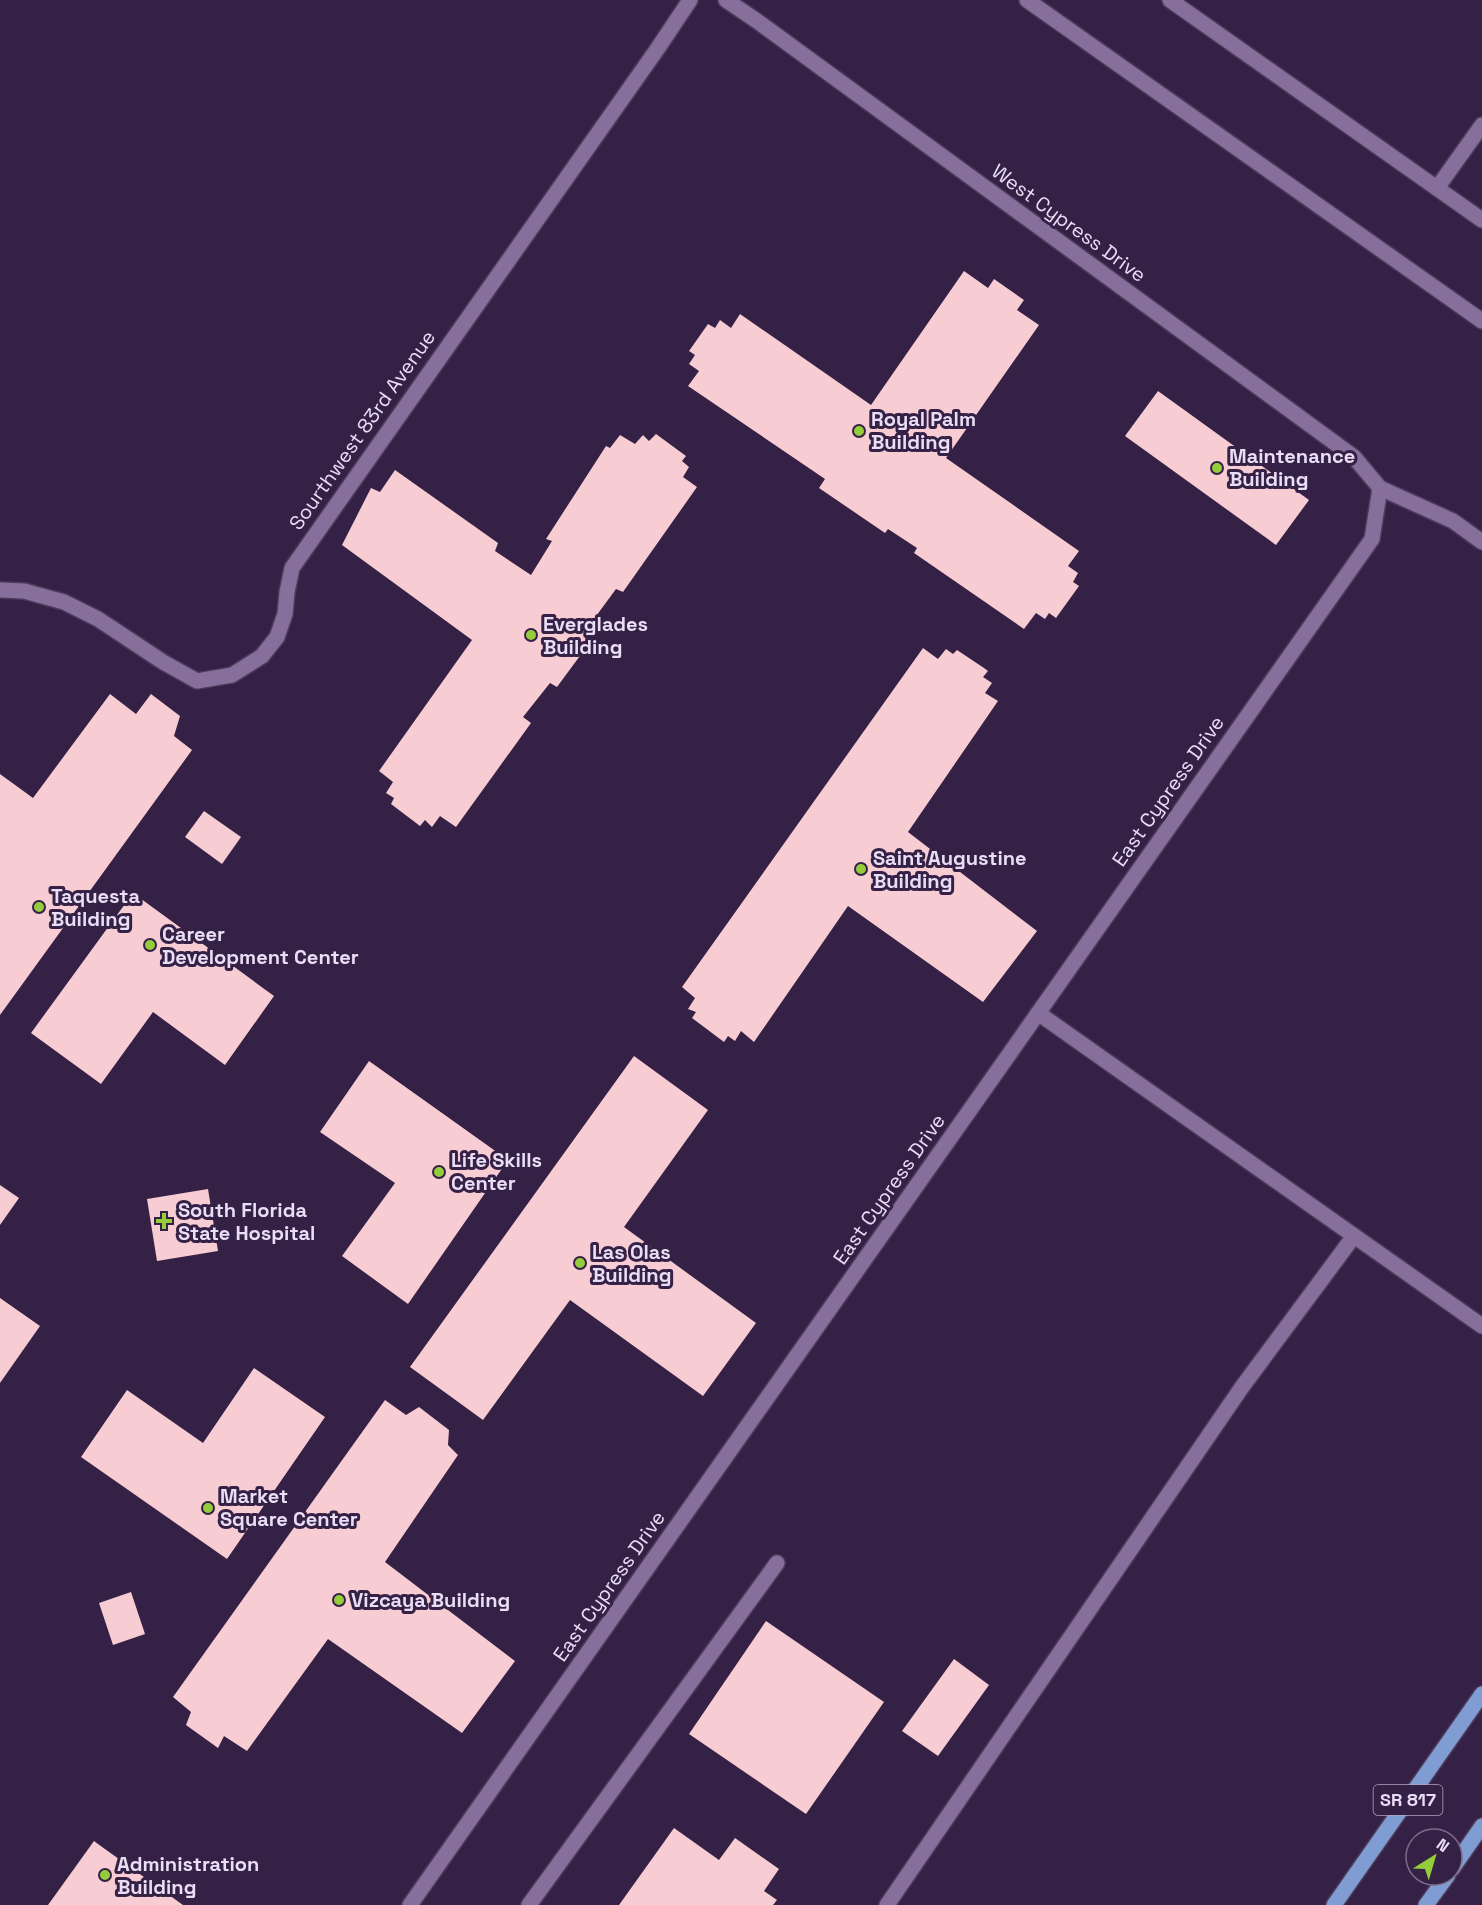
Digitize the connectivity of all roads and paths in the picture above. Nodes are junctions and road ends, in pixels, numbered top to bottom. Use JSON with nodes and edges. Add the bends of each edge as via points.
{"nodes":[{"id":1,"x":690,"y":0,"type":"edge"},
{"id":2,"x":726,"y":0,"type":"edge"},
{"id":3,"x":1027,"y":0,"type":"edge"},
{"id":4,"x":1170,"y":0,"type":"edge"},
{"id":5,"x":1482,"y":125,"type":"edge"},
{"id":6,"x":1437,"y":188,"type":"junction"},
{"id":7,"x":1482,"y":220,"type":"edge"},
{"id":8,"x":1482,"y":321,"type":"edge"},
{"id":9,"x":1380,"y":488,"type":"junction"},
{"id":10,"x":1482,"y":542,"type":"edge"},
{"id":11,"x":0,"y":590,"type":"edge"},
{"id":12,"x":1038,"y":1013,"type":"junction"},
{"id":13,"x":1354,"y":1236,"type":"junction"},
{"id":14,"x":1482,"y":1326,"type":"edge"},
{"id":15,"x":777,"y":1563,"type":"dead end"},
{"id":16,"x":1482,"y":1694,"type":"edge"},
{"id":17,"x":1482,"y":1826,"type":"edge"},
{"id":18,"x":1464,"y":1852,"type":"edge"},
{"id":19,"x":1439,"y":1887,"type":"edge"},
{"id":20,"x":410,"y":1905,"type":"edge"},
{"id":21,"x":529,"y":1905,"type":"edge"},
{"id":22,"x":887,"y":1905,"type":"edge"},
{"id":23,"x":1334,"y":1905,"type":"edge"},
{"id":24,"x":1426,"y":1905,"type":"edge"}],
"edges":[{"from":1,"to":11,"type":"street","name":"Sourthwest 83rd Avenue","via":[[291,568],[285,614],[277,637],[262,656],[232,675],[197,681],[64,602],[24,591]]},
{"from":2,"to":9,"type":"street","name":"West Cypress Drive","via":[[1354,457]]},
{"from":3,"to":8,"type":"street"},
{"from":4,"to":6,"type":"street"},
{"from":5,"to":6,"type":"street"},
{"from":6,"to":7,"type":"street"},
{"from":9,"to":10,"type":"street","via":[[1453,521]]},
{"from":9,"to":12,"type":"street","name":"East Cypress Drive","via":[[1372,539]]},
{"from":12,"to":13,"type":"street"},
{"from":12,"to":20,"type":"street","name":"East Cypress Drive"},
{"from":13,"to":14,"type":"street"},
{"from":13,"to":22,"type":"street","via":[[1242,1388]]},
{"from":15,"to":21,"type":"street"},
{"from":16,"to":23,"type":"main road","number":"SR 817"},
{"from":17,"to":18,"type":"main road"},
{"from":19,"to":24,"type":"main road"}]}
